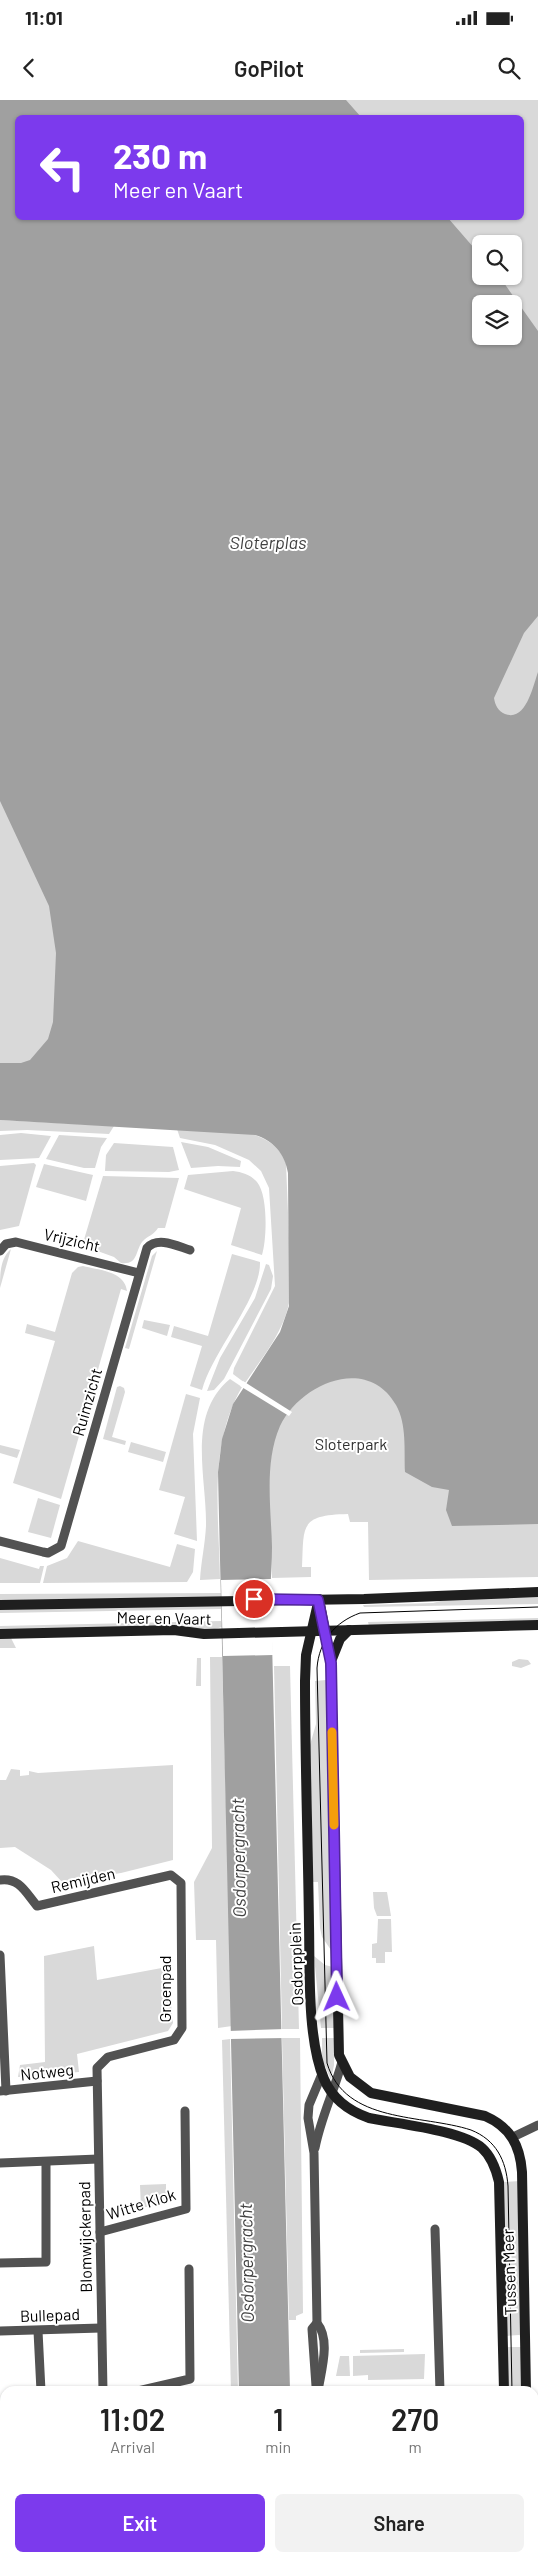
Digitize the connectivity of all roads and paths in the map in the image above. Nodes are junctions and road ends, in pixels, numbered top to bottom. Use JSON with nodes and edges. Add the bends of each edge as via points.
{"nodes":[{"id":1,"x":190,"y":1250,"type":"dead end"},
{"id":2,"x":0,"y":1251,"type":"edge"},
{"id":3,"x":139,"y":1274,"type":"junction"},
{"id":4,"x":0,"y":1540,"type":"edge"},
{"id":5,"x":538,"y":1592,"type":"edge"},
{"id":6,"x":318,"y":1600,"type":"junction"},
{"id":7,"x":0,"y":1605,"type":"edge"},
{"id":8,"x":538,"y":1625,"type":"edge"},
{"id":9,"x":326,"y":1630,"type":"junction"},
{"id":10,"x":349,"y":1630,"type":"junction"},
{"id":11,"x":312,"y":1631,"type":"junction"},
{"id":12,"x":289,"y":1632,"type":"junction"},
{"id":13,"x":0,"y":1634,"type":"edge"},
{"id":14,"x":306,"y":1655,"type":"junction"},
{"id":15,"x":331,"y":1663,"type":"junction"},
{"id":16,"x":0,"y":1880,"type":"edge"},
{"id":17,"x":181,"y":1883,"type":"joint"},
{"id":18,"x":0,"y":1955,"type":"edge"},
{"id":19,"x":342,"y":2062,"type":"junction"},
{"id":20,"x":97,"y":2068,"type":"joint"},
{"id":21,"x":322,"y":2074,"type":"junction"},
{"id":22,"x":97,"y":2081,"type":"junction"},
{"id":23,"x":3,"y":2091,"type":"edge"},
{"id":24,"x":333,"y":2095,"type":"junction"},
{"id":25,"x":185,"y":2111,"type":"dead end"},
{"id":26,"x":538,"y":2125,"type":"edge"},
{"id":27,"x":513,"y":2137,"type":"junction"},
{"id":28,"x":314,"y":2153,"type":"junction"},
{"id":29,"x":490,"y":2158,"type":"joint"},
{"id":30,"x":98,"y":2159,"type":"junction"},
{"id":31,"x":46,"y":2162,"type":"junction"},
{"id":32,"x":0,"y":2163,"type":"edge"},
{"id":33,"x":435,"y":2229,"type":"dead end"},
{"id":34,"x":100,"y":2232,"type":"junction"},
{"id":35,"x":0,"y":2263,"type":"edge"},
{"id":36,"x":188,"y":2269,"type":"dead end"},
{"id":37,"x":101,"y":2328,"type":"junction"},
{"id":38,"x":0,"y":2331,"type":"edge"},
{"id":39,"x":38,"y":2331,"type":"junction"},
{"id":40,"x":41,"y":2386,"type":"edge"},
{"id":41,"x":104,"y":2386,"type":"edge"},
{"id":42,"x":160,"y":2386,"type":"edge"},
{"id":43,"x":318,"y":2386,"type":"edge"},
{"id":44,"x":440,"y":2386,"type":"edge"},
{"id":45,"x":504,"y":2386,"type":"edge"},
{"id":46,"x":526,"y":2386,"type":"edge"},
{"id":47,"x":100,"y":2562,"type":"edge"},
{"id":48,"x":107,"y":2562,"type":"edge"}],
"edges":[{"from":1,"to":3,"type":"street","name":"Ruimzicht","via":[[162,1242],[151,1244]]},
{"from":2,"to":3,"type":"street","name":"Vrijzicht","via":[[6,1244],[16,1242]]},
{"from":3,"to":4,"type":"street","name":"Ruimzicht","via":[[64,1540],[57,1550],[48,1553]]},
{"from":5,"to":6,"type":"street","name":"Meer en Vaart"},
{"from":6,"to":7,"type":"street","name":"Meer en Vaart"},
{"from":6,"to":9,"type":"street"},
{"from":6,"to":11,"type":"street","name":"Osdorpplein"},
{"from":8,"to":10,"type":"street","name":"Meer en Vaart"},
{"from":9,"to":10,"type":"street","name":"Meer en Vaart"},
{"from":9,"to":11,"type":"street","name":"Meer en Vaart"},
{"from":9,"to":15,"type":"street"},
{"from":10,"to":15,"type":"street","via":[[336,1645]]},
{"from":11,"to":12,"type":"street","name":"Meer en Vaart"},
{"from":11,"to":14,"type":"street","name":"Osdorpplein"},
{"from":12,"to":13,"type":"street","name":"Meer en Vaart","via":[[223,1634],[166,1630]]},
{"from":12,"to":14,"type":"street","via":[[300,1638]]},
{"from":14,"to":21,"type":"street","name":"Osdorpplein","via":[[310,1957],[314,2033]]},
{"from":15,"to":19,"type":"street","via":[[338,2046]]},
{"from":16,"to":17,"type":"street","name":"Remijden","via":[[10,1878],[18,1882],[37,1906],[171,1875]]},
{"from":17,"to":20,"type":"street","name":"Groenpad","via":[[182,2028],[174,2040],[108,2057]]},
{"from":18,"to":23,"type":"street"},
{"from":19,"to":24,"type":"street"},
{"from":19,"to":27,"type":"street","via":[[354,2080],[371,2093],[485,2116],[499,2123]]},
{"from":20,"to":22,"type":"street","name":"Blomwijckerpad"},
{"from":21,"to":24,"type":"street","name":"Osdorpplein"},
{"from":21,"to":28,"type":"street","via":[[309,2105]]},
{"from":22,"to":23,"type":"street","name":"Notweg"},
{"from":22,"to":30,"type":"street","name":"Blomwijckerpad"},
{"from":24,"to":28,"type":"street","via":[[321,2119]]},
{"from":24,"to":29,"type":"street","name":"Osdorpplein","via":[[362,2116],[464,2138],[482,2148]]},
{"from":25,"to":34,"type":"street","name":"Witte Klok","via":[[186,2209]]},
{"from":26,"to":27,"type":"street"},
{"from":27,"to":46,"type":"street","name":"Tussen Meer","via":[[520,2151],[522,2172]]},
{"from":28,"to":43,"type":"street","via":[[317,2323],[323,2330],[324,2354]]},
{"from":29,"to":45,"type":"street","name":"Tussen Meer","via":[[499,2182]]},
{"from":30,"to":31,"type":"street"},
{"from":30,"to":34,"type":"street","name":"Blomwijckerpad"},
{"from":31,"to":32,"type":"street"},
{"from":31,"to":35,"type":"street","via":[[46,2262]]},
{"from":33,"to":44,"type":"street"},
{"from":34,"to":37,"type":"street","name":"Blomwijckerpad"},
{"from":36,"to":42,"type":"street","via":[[190,2379]]},
{"from":37,"to":39,"type":"street","name":"Bullepad"},
{"from":37,"to":41,"type":"street","name":"Blomwijckerpad"},
{"from":38,"to":39,"type":"street","name":"Bullepad"},
{"from":39,"to":40,"type":"street"},
{"from":47,"to":48,"type":"street"}]}
